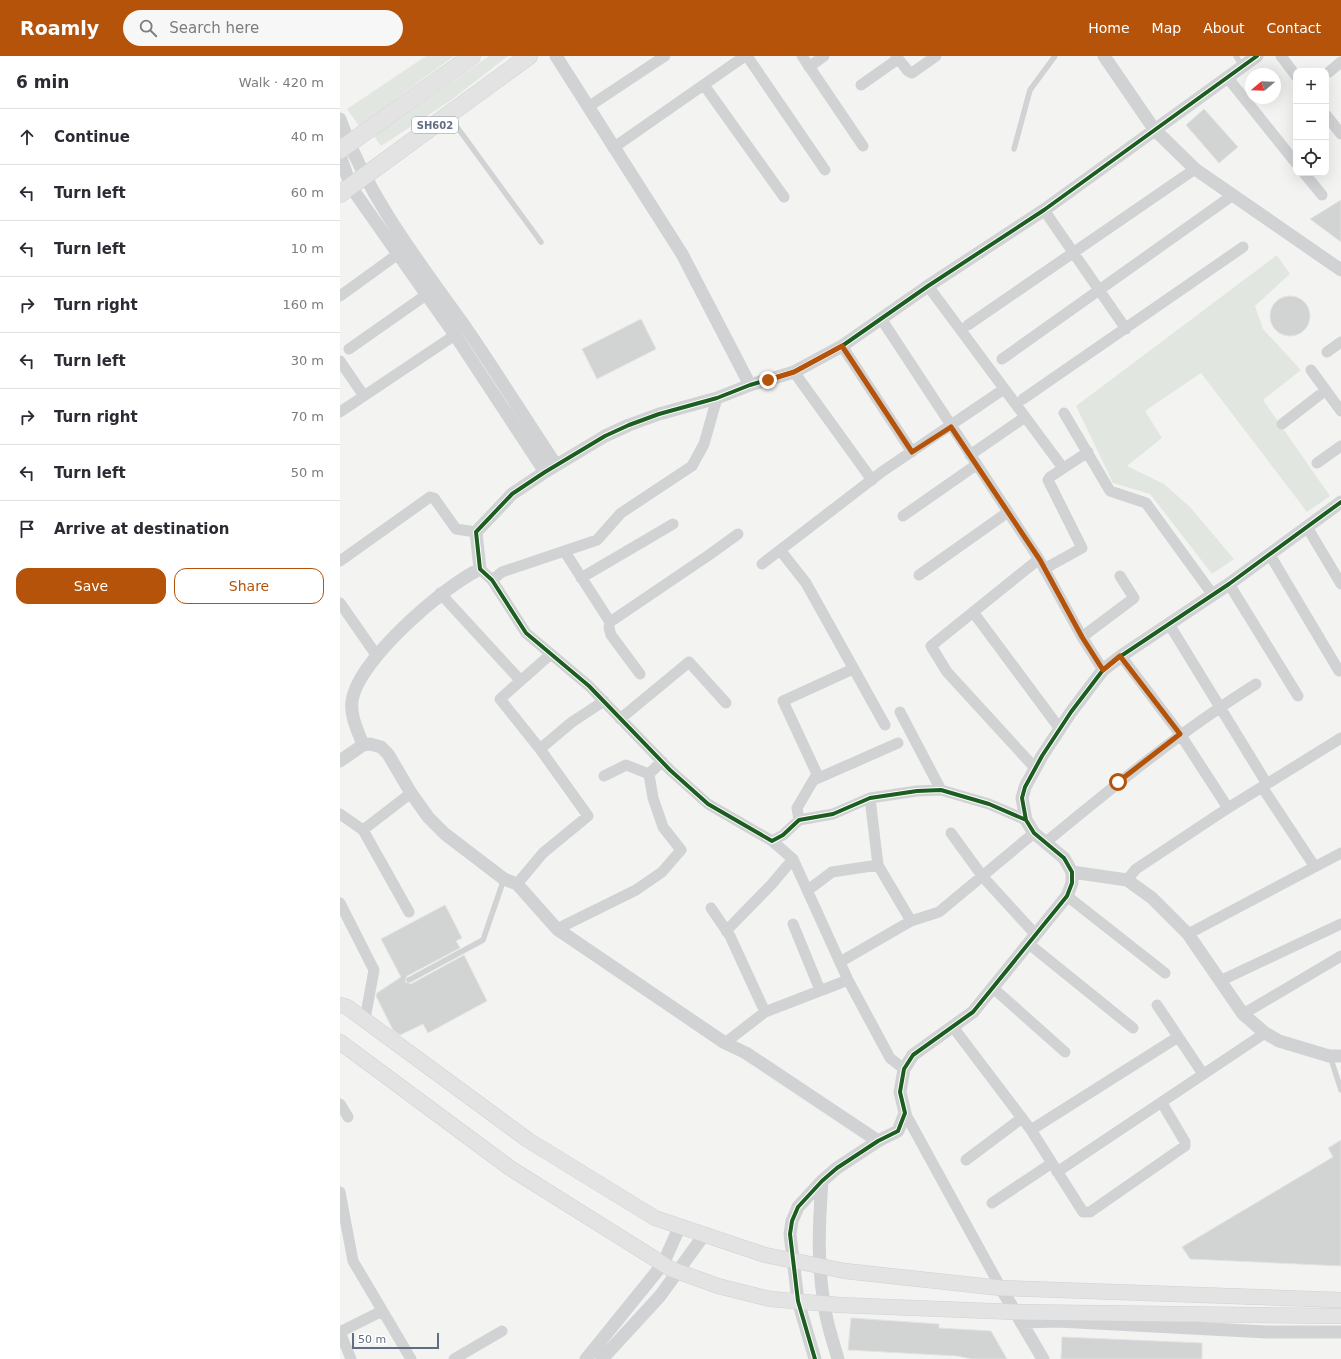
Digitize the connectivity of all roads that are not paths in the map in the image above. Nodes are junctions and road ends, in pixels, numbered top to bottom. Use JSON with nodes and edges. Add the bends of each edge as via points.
{"nodes":[{"id":1,"x":472,"y":56,"type":"edge"},
{"id":2,"x":529,"y":56,"type":"edge"},
{"id":3,"x":556,"y":56,"type":"edge"},
{"id":4,"x":665,"y":56,"type":"edge"},
{"id":5,"x":746,"y":56,"type":"edge"},
{"id":6,"x":802,"y":56,"type":"edge"},
{"id":7,"x":824,"y":56,"type":"edge"},
{"id":8,"x":936,"y":56,"type":"edge"},
{"id":9,"x":1055,"y":56,"type":"edge"},
{"id":10,"x":1104,"y":56,"type":"edge"},
{"id":11,"x":1257,"y":56,"type":"edge"},
{"id":12,"x":1281,"y":56,"type":"edge"},
{"id":13,"x":897,"y":57,"type":"edge"},
{"id":14,"x":1239,"y":61,"type":"edge"},
{"id":15,"x":1341,"y":62,"type":"edge"},
{"id":16,"x":809,"y":67,"type":"junction"},
{"id":17,"x":1293,"y":72,"type":"edge"},
{"id":18,"x":1329,"y":72,"type":"dead end"},
{"id":19,"x":1227,"y":77,"type":"junction"},
{"id":20,"x":861,"y":84,"type":"dead end"},
{"id":21,"x":704,"y":85,"type":"junction"},
{"id":22,"x":588,"y":107,"type":"junction"},
{"id":23,"x":448,"y":116,"type":"junction"},
{"id":24,"x":340,"y":118,"type":"edge"},
{"id":25,"x":1329,"y":119,"type":"edge"},
{"id":26,"x":1154,"y":129,"type":"junction"},
{"id":27,"x":1341,"y":134,"type":"edge"},
{"id":28,"x":863,"y":146,"type":"dead end"},
{"id":29,"x":613,"y":148,"type":"junction"},
{"id":30,"x":1014,"y":149,"type":"dead end"},
{"id":31,"x":343,"y":150,"type":"edge"},
{"id":32,"x":1293,"y":159,"type":"edge"},
{"id":33,"x":1195,"y":169,"type":"junction"},
{"id":34,"x":825,"y":170,"type":"dead end"},
{"id":35,"x":364,"y":176,"type":"junction"},
{"id":36,"x":1306,"y":176,"type":"edge"},
{"id":37,"x":345,"y":190,"type":"edge"},
{"id":38,"x":1233,"y":195,"type":"junction"},
{"id":39,"x":1322,"y":195,"type":"dead end"},
{"id":40,"x":784,"y":197,"type":"dead end"},
{"id":41,"x":1044,"y":210,"type":"junction"},
{"id":42,"x":541,"y":242,"type":"dead end"},
{"id":43,"x":1243,"y":247,"type":"dead end"},
{"id":44,"x":1074,"y":253,"type":"junction"},
{"id":45,"x":398,"y":254,"type":"junction"},
{"id":46,"x":1341,"y":270,"type":"edge"},
{"id":47,"x":928,"y":286,"type":"junction"},
{"id":48,"x":1100,"y":291,"type":"junction"},
{"id":49,"x":426,"y":295,"type":"junction"},
{"id":50,"x":340,"y":296,"type":"edge"},
{"id":51,"x":882,"y":320,"type":"junction"},
{"id":52,"x":968,"y":325,"type":"dead end"},
{"id":53,"x":1126,"y":329,"type":"junction"},
{"id":54,"x":455,"y":335,"type":"junction"},
{"id":55,"x":1341,"y":342,"type":"edge"},
{"id":56,"x":842,"y":346,"type":"junction"},
{"id":57,"x":349,"y":349,"type":"dead end"},
{"id":58,"x":1327,"y":352,"type":"dead end"},
{"id":59,"x":1002,"y":359,"type":"dead end"},
{"id":60,"x":340,"y":361,"type":"edge"},
{"id":61,"x":1311,"y":370,"type":"dead end"},
{"id":62,"x":794,"y":372,"type":"junction"},
{"id":63,"x":750,"y":385,"type":"junction"},
{"id":64,"x":1004,"y":389,"type":"junction"},
{"id":65,"x":1326,"y":390,"type":"junction"},
{"id":66,"x":364,"y":396,"type":"junction"},
{"id":67,"x":717,"y":398,"type":"junction"},
{"id":68,"x":1023,"y":399,"type":"dead end"},
{"id":69,"x":1341,"y":411,"type":"edge"},
{"id":70,"x":340,"y":412,"type":"edge"},
{"id":71,"x":1064,"y":412,"type":"dead end"},
{"id":72,"x":1025,"y":417,"type":"junction"},
{"id":73,"x":1282,"y":424,"type":"dead end"},
{"id":74,"x":951,"y":427,"type":"junction"},
{"id":75,"x":1341,"y":446,"type":"edge"},
{"id":76,"x":912,"y":452,"type":"junction"},
{"id":77,"x":1088,"y":452,"type":"junction"},
{"id":78,"x":970,"y":455,"type":"junction"},
{"id":79,"x":1317,"y":463,"type":"dead end"},
{"id":80,"x":976,"y":466,"type":"junction"},
{"id":81,"x":550,"y":468,"type":"junction"},
{"id":82,"x":1062,"y":468,"type":"junction"},
{"id":83,"x":872,"y":480,"type":"junction"},
{"id":84,"x":1341,"y":502,"type":"edge"},
{"id":85,"x":1008,"y":512,"type":"junction"},
{"id":86,"x":903,"y":516,"type":"dead end"},
{"id":87,"x":673,"y":524,"type":"dead end"},
{"id":88,"x":1307,"y":527,"type":"junction"},
{"id":89,"x":476,"y":532,"type":"junction"},
{"id":90,"x":738,"y":534,"type":"dead end"},
{"id":91,"x":780,"y":550,"type":"junction"},
{"id":92,"x":565,"y":552,"type":"junction"},
{"id":93,"x":1270,"y":555,"type":"junction"},
{"id":94,"x":340,"y":561,"type":"edge"},
{"id":95,"x":762,"y":564,"type":"dead end"},
{"id":96,"x":1042,"y":564,"type":"junction"},
{"id":97,"x":480,"y":569,"type":"junction"},
{"id":98,"x":919,"y":575,"type":"dead end"},
{"id":99,"x":1120,"y":576,"type":"dead end"},
{"id":100,"x":581,"y":578,"type":"junction"},
{"id":101,"x":1339,"y":578,"type":"edge"},
{"id":102,"x":492,"y":580,"type":"junction"},
{"id":103,"x":1229,"y":584,"type":"junction"},
{"id":104,"x":440,"y":593,"type":"junction"},
{"id":105,"x":1213,"y":595,"type":"junction"},
{"id":106,"x":340,"y":603,"type":"edge"},
{"id":107,"x":973,"y":612,"type":"junction"},
{"id":108,"x":610,"y":622,"type":"junction"},
{"id":109,"x":1168,"y":624,"type":"junction"},
{"id":110,"x":1082,"y":637,"type":"junction"},
{"id":111,"x":550,"y":654,"type":"junction"},
{"id":112,"x":377,"y":656,"type":"junction"},
{"id":113,"x":1120,"y":656,"type":"junction"},
{"id":114,"x":853,"y":668,"type":"junction"},
{"id":115,"x":1103,"y":670,"type":"junction"},
{"id":116,"x":1339,"y":671,"type":"dead end"},
{"id":117,"x":640,"y":674,"type":"dead end"},
{"id":118,"x":520,"y":680,"type":"junction"},
{"id":119,"x":1256,"y":684,"type":"dead end"},
{"id":120,"x":1298,"y":696,"type":"dead end"},
{"id":121,"x":604,"y":701,"type":"junction"},
{"id":122,"x":726,"y":703,"type":"dead end"},
{"id":123,"x":1220,"y":707,"type":"junction"},
{"id":124,"x":900,"y":712,"type":"dead end"},
{"id":125,"x":620,"y":719,"type":"junction"},
{"id":126,"x":884,"y":725,"type":"dead end"},
{"id":127,"x":1060,"y":729,"type":"junction"},
{"id":128,"x":1180,"y":734,"type":"junction"},
{"id":129,"x":1341,"y":738,"type":"edge"},
{"id":130,"x":898,"y":743,"type":"dead end"},
{"id":131,"x":363,"y":745,"type":"junction"},
{"id":132,"x":540,"y":749,"type":"junction"},
{"id":133,"x":340,"y":760,"type":"edge"},
{"id":134,"x":662,"y":761,"type":"junction"},
{"id":135,"x":1035,"y":768,"type":"junction"},
{"id":136,"x":649,"y":774,"type":"junction"},
{"id":137,"x":604,"y":776,"type":"dead end"},
{"id":138,"x":814,"y":780,"type":"junction"},
{"id":139,"x":1264,"y":786,"type":"junction"},
{"id":140,"x":941,"y":790,"type":"junction"},
{"id":141,"x":411,"y":793,"type":"junction"},
{"id":142,"x":870,"y":798,"type":"junction"},
{"id":143,"x":1228,"y":808,"type":"junction"},
{"id":144,"x":340,"y":814,"type":"edge"},
{"id":145,"x":799,"y":820,"type":"junction"},
{"id":146,"x":1026,"y":820,"type":"junction"},
{"id":147,"x":363,"y":830,"type":"junction"},
{"id":148,"x":950,"y":833,"type":"dead end"},
{"id":149,"x":1034,"y":833,"type":"junction"},
{"id":150,"x":772,"y":841,"type":"junction"},
{"id":151,"x":1046,"y":842,"type":"junction"},
{"id":152,"x":1341,"y":854,"type":"edge"},
{"id":153,"x":793,"y":859,"type":"junction"},
{"id":154,"x":878,"y":865,"type":"junction"},
{"id":155,"x":1315,"y":867,"type":"junction"},
{"id":156,"x":1072,"y":872,"type":"junction"},
{"id":157,"x":983,"y":877,"type":"junction"},
{"id":158,"x":504,"y":879,"type":"junction"},
{"id":159,"x":1127,"y":880,"type":"junction"},
{"id":160,"x":517,"y":884,"type":"junction"},
{"id":161,"x":808,"y":890,"type":"junction"},
{"id":162,"x":1067,"y":896,"type":"junction"},
{"id":163,"x":340,"y":903,"type":"edge"},
{"id":164,"x":711,"y":908,"type":"dead end"},
{"id":165,"x":409,"y":912,"type":"dead end"},
{"id":166,"x":911,"y":921,"type":"junction"},
{"id":167,"x":793,"y":924,"type":"dead end"},
{"id":168,"x":1341,"y":924,"type":"edge"},
{"id":169,"x":557,"y":929,"type":"junction"},
{"id":170,"x":726,"y":931,"type":"junction"},
{"id":171,"x":1188,"y":934,"type":"junction"},
{"id":172,"x":1033,"y":939,"type":"junction"},
{"id":173,"x":1340,"y":958,"type":"edge"},
{"id":174,"x":840,"y":962,"type":"junction"},
{"id":175,"x":1165,"y":973,"type":"dead end"},
{"id":176,"x":409,"y":980,"type":"dead end"},
{"id":177,"x":848,"y":980,"type":"junction"},
{"id":178,"x":1220,"y":981,"type":"junction"},
{"id":179,"x":993,"y":988,"type":"junction"},
{"id":180,"x":820,"y":990,"type":"junction"},
{"id":181,"x":340,"y":1005,"type":"edge"},
{"id":182,"x":1157,"y":1006,"type":"dead end"},
{"id":183,"x":765,"y":1012,"type":"junction"},
{"id":184,"x":1243,"y":1014,"type":"junction"},
{"id":185,"x":365,"y":1019,"type":"junction"},
{"id":186,"x":953,"y":1027,"type":"junction"},
{"id":187,"x":1133,"y":1028,"type":"dead end"},
{"id":188,"x":1265,"y":1033,"type":"junction"},
{"id":189,"x":1178,"y":1036,"type":"junction"},
{"id":190,"x":340,"y":1043,"type":"edge"},
{"id":191,"x":725,"y":1043,"type":"junction"},
{"id":192,"x":1065,"y":1052,"type":"dead end"},
{"id":193,"x":1335,"y":1056,"type":"edge"},
{"id":194,"x":904,"y":1069,"type":"junction"},
{"id":195,"x":1203,"y":1074,"type":"junction"},
{"id":196,"x":1341,"y":1090,"type":"edge"},
{"id":197,"x":1162,"y":1103,"type":"junction"},
{"id":198,"x":340,"y":1104,"type":"edge"},
{"id":199,"x":905,"y":1113,"type":"junction"},
{"id":200,"x":348,"y":1117,"type":"dead end"},
{"id":201,"x":1022,"y":1118,"type":"junction"},
{"id":202,"x":1031,"y":1130,"type":"junction"},
{"id":203,"x":878,"y":1141,"type":"junction"},
{"id":204,"x":966,"y":1160,"type":"dead end"},
{"id":205,"x":1054,"y":1167,"type":"junction"},
{"id":206,"x":822,"y":1181,"type":"junction"},
{"id":207,"x":340,"y":1192,"type":"edge"},
{"id":208,"x":992,"y":1203,"type":"dead end"},
{"id":209,"x":679,"y":1228,"type":"junction"},
{"id":210,"x":704,"y":1235,"type":"junction"},
{"id":211,"x":793,"y":1262,"type":"junction"},
{"id":212,"x":663,"y":1264,"type":"junction"},
{"id":213,"x":820,"y":1268,"type":"junction"},
{"id":214,"x":679,"y":1272,"type":"junction"},
{"id":215,"x":1001,"y":1288,"type":"junction"},
{"id":216,"x":1341,"y":1300,"type":"edge"},
{"id":217,"x":798,"y":1302,"type":"junction"},
{"id":218,"x":824,"y":1304,"type":"junction"},
{"id":219,"x":382,"y":1311,"type":"junction"},
{"id":220,"x":1341,"y":1316,"type":"edge"},
{"id":221,"x":1018,"y":1317,"type":"junction"},
{"id":222,"x":502,"y":1331,"type":"dead end"},
{"id":223,"x":340,"y":1332,"type":"edge"},
{"id":224,"x":1341,"y":1332,"type":"edge"},
{"id":225,"x":351,"y":1359,"type":"edge"},
{"id":226,"x":411,"y":1359,"type":"edge"},
{"id":227,"x":454,"y":1359,"type":"edge"},
{"id":228,"x":586,"y":1359,"type":"edge"},
{"id":229,"x":602,"y":1359,"type":"edge"},
{"id":230,"x":815,"y":1359,"type":"edge"},
{"id":231,"x":838,"y":1359,"type":"edge"},
{"id":232,"x":1043,"y":1359,"type":"edge"}],
"edges":[{"from":1,"to":31,"type":"main road","number":"SH602"},
{"from":2,"to":23,"type":"main road","number":"SH602"},
{"from":3,"to":22,"type":"street"},
{"from":4,"to":22,"type":"street"},
{"from":5,"to":21,"type":"street"},
{"from":5,"to":34,"type":"street"},
{"from":6,"to":16,"type":"street"},
{"from":7,"to":16,"type":"street"},
{"from":8,"to":13,"type":"street","via":[[912,73]]},
{"from":9,"to":30,"type":"lane","via":[[1030,90]]},
{"from":10,"to":26,"type":"street"},
{"from":11,"to":14,"type":"street"},
{"from":12,"to":17,"type":"street"},
{"from":13,"to":20,"type":"street"},
{"from":14,"to":19,"type":"street"},
{"from":15,"to":18,"type":"street"},
{"from":16,"to":28,"type":"street"},
{"from":19,"to":26,"type":"street"},
{"from":19,"to":32,"type":"street"},
{"from":21,"to":29,"type":"street"},
{"from":21,"to":40,"type":"street"},
{"from":22,"to":29,"type":"street"},
{"from":23,"to":35,"type":"main road","number":"SH602"},
{"from":23,"to":42,"type":"lane"},
{"from":24,"to":31,"type":"street"},
{"from":25,"to":27,"type":"street"},
{"from":26,"to":33,"type":"street"},
{"from":26,"to":41,"type":"street"},
{"from":29,"to":63,"type":"street","via":[[682,254]]},
{"from":31,"to":35,"type":"street"},
{"from":31,"to":37,"type":"street"},
{"from":33,"to":38,"type":"street"},
{"from":33,"to":44,"type":"street"},
{"from":35,"to":37,"type":"main road","number":"SH602"},
{"from":35,"to":81,"type":"street","via":[[466,329]]},
{"from":36,"to":39,"type":"street"},
{"from":37,"to":45,"type":"street"},
{"from":38,"to":46,"type":"street"},
{"from":38,"to":48,"type":"street"},
{"from":41,"to":44,"type":"street"},
{"from":41,"to":47,"type":"street"},
{"from":43,"to":53,"type":"street"},
{"from":44,"to":48,"type":"street"},
{"from":44,"to":52,"type":"street"},
{"from":45,"to":49,"type":"street"},
{"from":45,"to":50,"type":"street"},
{"from":47,"to":51,"type":"street"},
{"from":47,"to":64,"type":"street"},
{"from":48,"to":53,"type":"street"},
{"from":48,"to":59,"type":"street"},
{"from":49,"to":54,"type":"street"},
{"from":49,"to":57,"type":"street"},
{"from":51,"to":56,"type":"street"},
{"from":51,"to":74,"type":"street"},
{"from":53,"to":68,"type":"street"},
{"from":54,"to":66,"type":"street"},
{"from":54,"to":81,"type":"street"},
{"from":55,"to":58,"type":"street"},
{"from":56,"to":62,"type":"street"},
{"from":56,"to":76,"type":"street"},
{"from":60,"to":66,"type":"street"},
{"from":61,"to":65,"type":"street"},
{"from":62,"to":63,"type":"street"},
{"from":62,"to":83,"type":"street"},
{"from":63,"to":67,"type":"street"},
{"from":64,"to":72,"type":"street"},
{"from":64,"to":74,"type":"street"},
{"from":65,"to":69,"type":"street"},
{"from":65,"to":73,"type":"street"},
{"from":66,"to":70,"type":"street"},
{"from":67,"to":81,"type":"street","via":[[630,424]]},
{"from":67,"to":92,"type":"street","via":[[704,444],[692,466],[621,513],[597,540]]},
{"from":71,"to":77,"type":"street"},
{"from":72,"to":78,"type":"street"},
{"from":72,"to":82,"type":"street"},
{"from":74,"to":76,"type":"street"},
{"from":74,"to":78,"type":"street"},
{"from":75,"to":79,"type":"street"},
{"from":76,"to":83,"type":"street"},
{"from":77,"to":82,"type":"street"},
{"from":77,"to":105,"type":"street","via":[[1110,491],[1146,504]]},
{"from":78,"to":80,"type":"street"},
{"from":80,"to":85,"type":"street"},
{"from":80,"to":86,"type":"street"},
{"from":81,"to":89,"type":"street","via":[[512,494]]},
{"from":82,"to":96,"type":"street","via":[[1049,478],[1049,482],[1082,548]]},
{"from":83,"to":91,"type":"street"},
{"from":84,"to":88,"type":"street"},
{"from":85,"to":96,"type":"street"},
{"from":85,"to":98,"type":"street"},
{"from":87,"to":100,"type":"street"},
{"from":88,"to":93,"type":"street"},
{"from":88,"to":101,"type":"street"},
{"from":89,"to":94,"type":"street","via":[[456,529],[434,498],[430,497]]},
{"from":89,"to":97,"type":"street"},
{"from":90,"to":108,"type":"street"},
{"from":91,"to":95,"type":"street"},
{"from":91,"to":114,"type":"street","via":[[806,583]]},
{"from":92,"to":100,"type":"street"},
{"from":92,"to":102,"type":"street","via":[[502,572]]},
{"from":93,"to":103,"type":"street"},
{"from":93,"to":116,"type":"street"},
{"from":96,"to":107,"type":"street"},
{"from":96,"to":110,"type":"street"},
{"from":97,"to":102,"type":"street"},
{"from":97,"to":104,"type":"street"},
{"from":99,"to":110,"type":"street","via":[[1134,598]]},
{"from":100,"to":108,"type":"street"},
{"from":102,"to":111,"type":"street","via":[[526,633]]},
{"from":103,"to":105,"type":"street"},
{"from":103,"to":120,"type":"street"},
{"from":104,"to":112,"type":"street"},
{"from":104,"to":118,"type":"street"},
{"from":105,"to":109,"type":"street"},
{"from":106,"to":112,"type":"street"},
{"from":107,"to":127,"type":"street"},
{"from":107,"to":135,"type":"street","via":[[931,646],[947,672]]},
{"from":108,"to":117,"type":"street","via":[[611,635]]},
{"from":109,"to":113,"type":"street"},
{"from":109,"to":123,"type":"street"},
{"from":110,"to":115,"type":"street"},
{"from":111,"to":118,"type":"street"},
{"from":111,"to":121,"type":"street"},
{"from":112,"to":131,"type":"street","via":[[358,683],[352,701],[352,717]]},
{"from":113,"to":115,"type":"street"},
{"from":113,"to":128,"type":"street"},
{"from":114,"to":126,"type":"street"},
{"from":114,"to":138,"type":"street","via":[[782,701],[817,774]]},
{"from":115,"to":127,"type":"street"},
{"from":118,"to":132,"type":"street","via":[[500,699]]},
{"from":119,"to":123,"type":"street"},
{"from":121,"to":125,"type":"street"},
{"from":121,"to":132,"type":"street","via":[[572,722]]},
{"from":122,"to":125,"type":"street","via":[[689,662]]},
{"from":123,"to":128,"type":"street"},
{"from":123,"to":139,"type":"street"},
{"from":124,"to":140,"type":"street"},
{"from":125,"to":134,"type":"street"},
{"from":127,"to":135,"type":"street"},
{"from":128,"to":143,"type":"street"},
{"from":128,"to":151,"type":"street"},
{"from":129,"to":139,"type":"street"},
{"from":130,"to":138,"type":"street"},
{"from":131,"to":133,"type":"street"},
{"from":131,"to":141,"type":"street","via":[[381,747],[385,751]]},
{"from":132,"to":160,"type":"street","via":[[588,816],[543,853]]},
{"from":134,"to":136,"type":"street"},
{"from":134,"to":150,"type":"street","via":[[708,804]]},
{"from":135,"to":146,"type":"street","via":[[1022,798]]},
{"from":136,"to":137,"type":"street","via":[[626,765]]},
{"from":136,"to":169,"type":"street","via":[[653,798],[663,827],[681,850],[662,872],[636,890]]},
{"from":138,"to":145,"type":"street","via":[[797,808]]},
{"from":139,"to":143,"type":"street"},
{"from":139,"to":155,"type":"street"},
{"from":140,"to":142,"type":"street"},
{"from":140,"to":146,"type":"street","via":[[989,804]]},
{"from":141,"to":147,"type":"street"},
{"from":141,"to":158,"type":"street","via":[[428,817],[445,834]]},
{"from":142,"to":145,"type":"street","via":[[834,814]]},
{"from":142,"to":154,"type":"street"},
{"from":143,"to":159,"type":"street","via":[[1136,869]]},
{"from":144,"to":147,"type":"street"},
{"from":145,"to":150,"type":"street","via":[[783,835]]},
{"from":146,"to":149,"type":"street"},
{"from":147,"to":165,"type":"street"},
{"from":148,"to":157,"type":"street"},
{"from":149,"to":151,"type":"street"},
{"from":149,"to":157,"type":"street"},
{"from":150,"to":153,"type":"street"},
{"from":151,"to":156,"type":"street","via":[[1064,858]]},
{"from":152,"to":155,"type":"street"},
{"from":153,"to":161,"type":"street"},
{"from":153,"to":170,"type":"street"},
{"from":154,"to":161,"type":"street","via":[[832,872]]},
{"from":154,"to":166,"type":"street"},
{"from":155,"to":171,"type":"street"},
{"from":156,"to":159,"type":"street"},
{"from":156,"to":162,"type":"street","via":[[1072,883]]},
{"from":157,"to":166,"type":"street","via":[[939,912]]},
{"from":157,"to":172,"type":"street"},
{"from":158,"to":160,"type":"street"},
{"from":158,"to":176,"type":"lane","via":[[483,940]]},
{"from":159,"to":171,"type":"street","via":[[1152,898]]},
{"from":160,"to":169,"type":"street"},
{"from":161,"to":174,"type":"street"},
{"from":162,"to":172,"type":"street"},
{"from":162,"to":175,"type":"street"},
{"from":163,"to":185,"type":"street","via":[[374,970]]},
{"from":164,"to":170,"type":"street"},
{"from":166,"to":174,"type":"street"},
{"from":167,"to":180,"type":"street"},
{"from":168,"to":178,"type":"street"},
{"from":169,"to":191,"type":"street"},
{"from":170,"to":183,"type":"street"},
{"from":171,"to":178,"type":"street"},
{"from":172,"to":179,"type":"street"},
{"from":172,"to":187,"type":"street"},
{"from":173,"to":184,"type":"street"},
{"from":174,"to":177,"type":"street"},
{"from":177,"to":180,"type":"street"},
{"from":177,"to":194,"type":"street","via":[[890,1058]]},
{"from":178,"to":184,"type":"street"},
{"from":179,"to":186,"type":"street","via":[[973,1012]]},
{"from":179,"to":192,"type":"street"},
{"from":180,"to":183,"type":"street"},
{"from":181,"to":185,"type":"main road","via":[[347,1006]]},
{"from":182,"to":189,"type":"street"},
{"from":183,"to":191,"type":"street"},
{"from":184,"to":188,"type":"street"},
{"from":185,"to":209,"type":"main road","via":[[528,1140],[655,1218]]},
{"from":186,"to":194,"type":"street","via":[[913,1056]]},
{"from":186,"to":201,"type":"street"},
{"from":188,"to":193,"type":"street","via":[[1279,1041]]},
{"from":188,"to":195,"type":"street"},
{"from":189,"to":195,"type":"street"},
{"from":189,"to":202,"type":"street"},
{"from":190,"to":212,"type":"main road","via":[[510,1168]]},
{"from":191,"to":203,"type":"street","via":[[746,1053]]},
{"from":193,"to":196,"type":"lane"},
{"from":194,"to":199,"type":"street","via":[[900,1092]]},
{"from":195,"to":197,"type":"street"},
{"from":197,"to":205,"type":"street"},
{"from":197,"to":205,"type":"street","via":[[1185,1146],[1090,1212],[1083,1212]]},
{"from":198,"to":200,"type":"street"},
{"from":199,"to":203,"type":"street","via":[[898,1131]]},
{"from":199,"to":215,"type":"street"},
{"from":201,"to":202,"type":"street"},
{"from":201,"to":204,"type":"street"},
{"from":202,"to":205,"type":"street"},
{"from":203,"to":206,"type":"street"},
{"from":205,"to":208,"type":"street"},
{"from":206,"to":211,"type":"street","via":[[798,1207],[792,1221],[790,1234]]},
{"from":206,"to":213,"type":"street","via":[[818,1243]]},
{"from":207,"to":219,"type":"street","via":[[353,1261]]},
{"from":209,"to":210,"type":"main road"},
{"from":209,"to":212,"type":"street"},
{"from":210,"to":211,"type":"main road"},
{"from":210,"to":214,"type":"street"},
{"from":211,"to":213,"type":"main road"},
{"from":211,"to":217,"type":"street"},
{"from":212,"to":214,"type":"main road"},
{"from":212,"to":228,"type":"street"},
{"from":213,"to":215,"type":"main road"},
{"from":213,"to":218,"type":"street"},
{"from":214,"to":217,"type":"main road","via":[[718,1286],[770,1299]]},
{"from":214,"to":229,"type":"street"},
{"from":215,"to":216,"type":"main road"},
{"from":215,"to":221,"type":"street"},
{"from":217,"to":218,"type":"main road"},
{"from":217,"to":230,"type":"street"},
{"from":218,"to":221,"type":"main road"},
{"from":218,"to":231,"type":"street"},
{"from":219,"to":223,"type":"street"},
{"from":219,"to":226,"type":"street"},
{"from":220,"to":221,"type":"main road"},
{"from":221,"to":224,"type":"street","via":[[1268,1332]]},
{"from":221,"to":232,"type":"street"},
{"from":222,"to":227,"type":"street"},
{"from":223,"to":225,"type":"street"}]}
